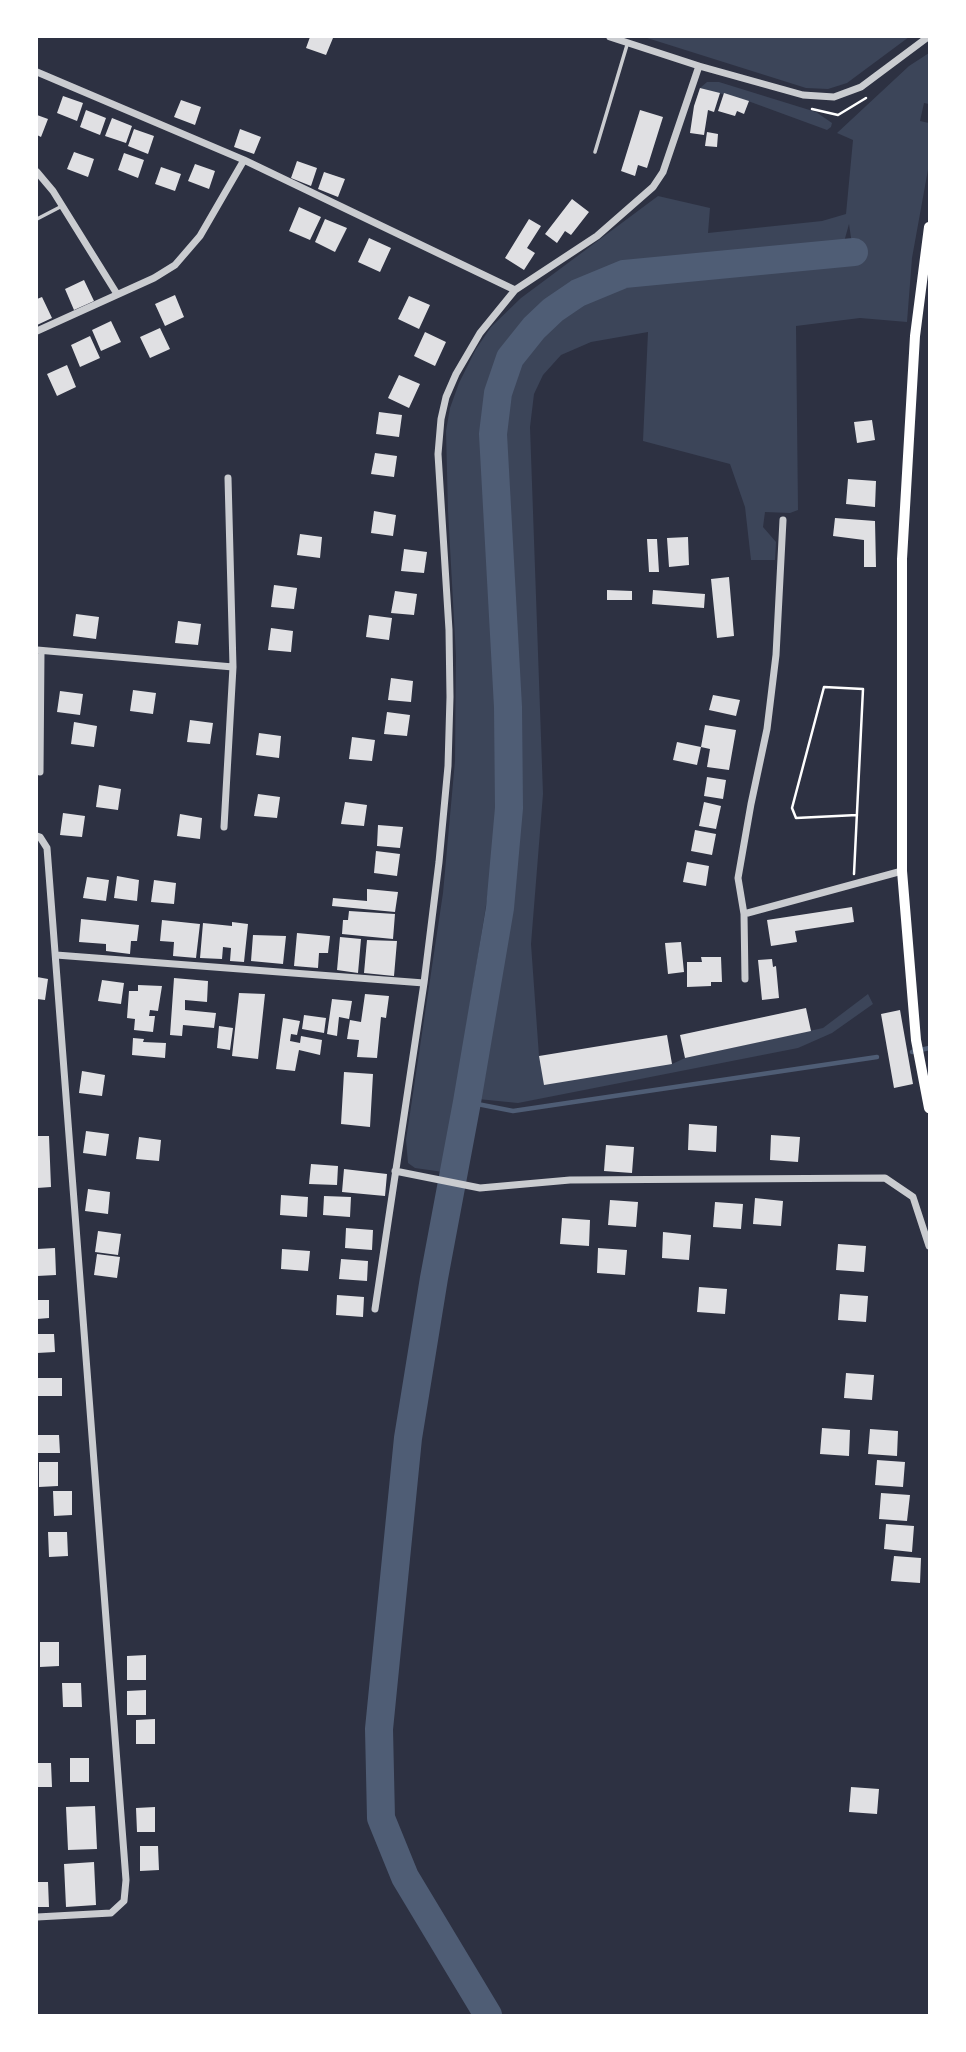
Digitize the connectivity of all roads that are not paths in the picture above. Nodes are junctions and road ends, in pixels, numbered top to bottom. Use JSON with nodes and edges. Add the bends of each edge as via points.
{"nodes":[{"id":1,"x":610,"y":37,"type":"edge"},
{"id":2,"x":928,"y":37,"type":"edge"},
{"id":3,"x":627,"y":43,"type":"junction"},
{"id":4,"x":699,"y":66,"type":"junction"},
{"id":5,"x":37,"y":72,"type":"edge"},
{"id":6,"x":595,"y":152,"type":"dead end"},
{"id":7,"x":244,"y":160,"type":"junction"},
{"id":8,"x":37,"y":172,"type":"edge"},
{"id":9,"x":62,"y":206,"type":"junction"},
{"id":10,"x":37,"y":219,"type":"edge"},
{"id":11,"x":929,"y":227,"type":"edge"},
{"id":12,"x":515,"y":290,"type":"junction"},
{"id":13,"x":117,"y":294,"type":"junction"},
{"id":14,"x":37,"y":331,"type":"edge"},
{"id":15,"x":228,"y":478,"type":"dead end"},
{"id":16,"x":783,"y":520,"type":"dead end"},
{"id":17,"x":39,"y":651,"type":"edge"},
{"id":18,"x":233,"y":667,"type":"junction"},
{"id":19,"x":40,"y":772,"type":"dead end"},
{"id":20,"x":224,"y":827,"type":"dead end"},
{"id":21,"x":37,"y":836,"type":"edge"},
{"id":22,"x":902,"y":871,"type":"junction"},
{"id":23,"x":744,"y":914,"type":"junction"},
{"id":24,"x":56,"y":955,"type":"junction"},
{"id":25,"x":745,"y":979,"type":"dead end"},
{"id":26,"x":424,"y":983,"type":"junction"},
{"id":27,"x":929,"y":1108,"type":"edge"},
{"id":28,"x":395,"y":1171,"type":"junction"},
{"id":29,"x":929,"y":1246,"type":"edge"},
{"id":30,"x":375,"y":1309,"type":"dead end"},
{"id":31,"x":37,"y":1917,"type":"edge"}],
"edges":[{"from":1,"to":3,"type":"street"},
{"from":2,"to":4,"type":"street","via":[[860,87],[834,97],[803,95]]},
{"from":3,"to":4,"type":"street"},
{"from":3,"to":6,"type":"lane"},
{"from":4,"to":12,"type":"street","via":[[663,172],[653,187],[597,236]]},
{"from":5,"to":7,"type":"street"},
{"from":7,"to":12,"type":"street"},
{"from":7,"to":13,"type":"street","via":[[200,236],[175,265]]},
{"from":8,"to":9,"type":"street"},
{"from":9,"to":10,"type":"lane"},
{"from":9,"to":13,"type":"street"},
{"from":11,"to":22,"type":"main road","via":[[915,336],[902,559]]},
{"from":12,"to":26,"type":"street","via":[[480,333],[456,374],[441,419],[438,454],[449,630],[448,766]]},
{"from":13,"to":14,"type":"street"},
{"from":15,"to":18,"type":"street"},
{"from":16,"to":23,"type":"street","via":[[767,729],[738,878]]},
{"from":17,"to":18,"type":"street"},
{"from":17,"to":19,"type":"street"},
{"from":18,"to":20,"type":"street"},
{"from":21,"to":24,"type":"street","via":[[47,848]]},
{"from":22,"to":23,"type":"street"},
{"from":22,"to":27,"type":"main road","via":[[916,1040]]},
{"from":23,"to":25,"type":"street"},
{"from":24,"to":26,"type":"street"},
{"from":24,"to":31,"type":"street","via":[[126,1880],[124,1901],[111,1913]]},
{"from":26,"to":28,"type":"street"},
{"from":28,"to":29,"type":"street","via":[[480,1188],[570,1180],[885,1178],[913,1197]]},
{"from":28,"to":30,"type":"street"}]}
